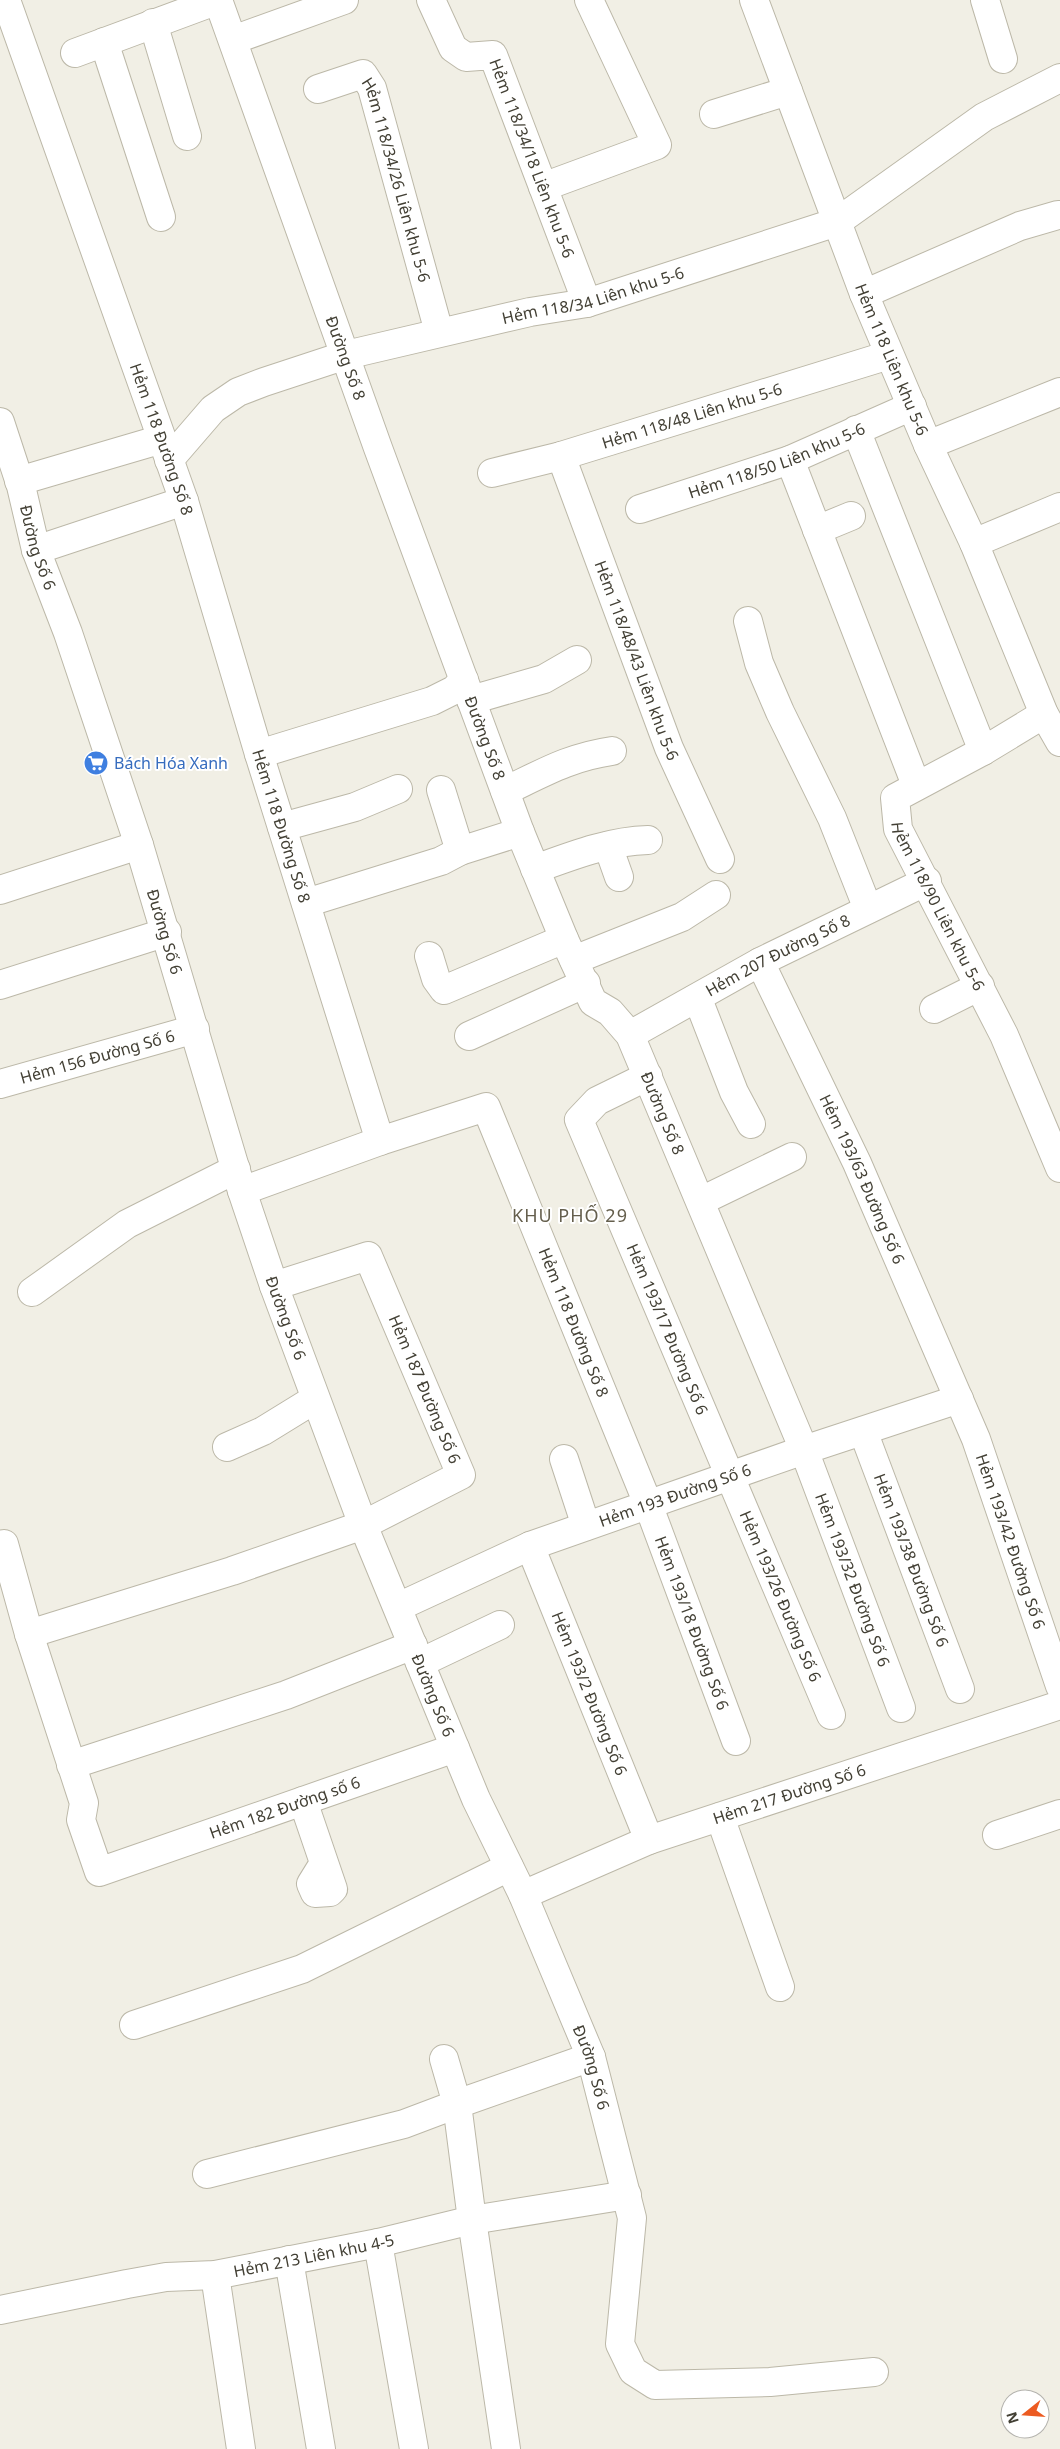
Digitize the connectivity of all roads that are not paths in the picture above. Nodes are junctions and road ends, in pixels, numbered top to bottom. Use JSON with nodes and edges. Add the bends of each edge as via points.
{"nodes":[{"id":1,"x":6,"y":0,"type":"edge"},
{"id":2,"x":218,"y":0,"type":"edge"},
{"id":3,"x":344,"y":0,"type":"edge"},
{"id":4,"x":431,"y":0,"type":"edge"},
{"id":5,"x":589,"y":0,"type":"edge"},
{"id":6,"x":754,"y":0,"type":"edge"},
{"id":7,"x":985,"y":0,"type":"edge"},
{"id":8,"x":153,"y":23,"type":"junction"},
{"id":9,"x":233,"y":40,"type":"junction"},
{"id":10,"x":104,"y":42,"type":"junction"},
{"id":11,"x":75,"y":53,"type":"dead end"},
{"id":12,"x":1003,"y":59,"type":"dead end"},
{"id":13,"x":1060,"y":78,"type":"edge"},
{"id":14,"x":318,"y":89,"type":"dead end"},
{"id":15,"x":788,"y":91,"type":"junction"},
{"id":16,"x":714,"y":114,"type":"dead end"},
{"id":17,"x":187,"y":136,"type":"dead end"},
{"id":18,"x":543,"y":187,"type":"junction"},
{"id":19,"x":1058,"y":215,"type":"dead end"},
{"id":20,"x":161,"y":217,"type":"dead end"},
{"id":21,"x":836,"y":222,"type":"junction"},
{"id":22,"x":864,"y":294,"type":"junction"},
{"id":23,"x":587,"y":303,"type":"junction"},
{"id":24,"x":439,"y":332,"type":"junction"},
{"id":25,"x":346,"y":355,"type":"junction"},
{"id":26,"x":889,"y":355,"type":"junction"},
{"id":27,"x":1060,"y":392,"type":"edge"},
{"id":28,"x":912,"y":406,"type":"junction"},
{"id":29,"x":0,"y":422,"type":"edge"},
{"id":30,"x":856,"y":430,"type":"junction"},
{"id":31,"x":928,"y":445,"type":"junction"},
{"id":32,"x":166,"y":449,"type":"junction"},
{"id":33,"x":561,"y":456,"type":"junction"},
{"id":34,"x":790,"y":460,"type":"junction"},
{"id":35,"x":492,"y":473,"type":"dead end"},
{"id":36,"x":13,"y":486,"type":"edge"},
{"id":37,"x":184,"y":501,"type":"junction"},
{"id":38,"x":1060,"y":507,"type":"edge"},
{"id":39,"x":640,"y":509,"type":"dead end"},
{"id":40,"x":851,"y":516,"type":"dead end"},
{"id":41,"x":817,"y":530,"type":"junction"},
{"id":42,"x":974,"y":543,"type":"junction"},
{"id":43,"x":36,"y":550,"type":"junction"},
{"id":44,"x":748,"y":621,"type":"dead end"},
{"id":45,"x":578,"y":660,"type":"dead end"},
{"id":46,"x":468,"y":690,"type":"junction"},
{"id":47,"x":1044,"y":714,"type":"junction"},
{"id":48,"x":1060,"y":742,"type":"edge"},
{"id":49,"x":612,"y":750,"type":"dead end"},
{"id":50,"x":983,"y":751,"type":"junction"},
{"id":51,"x":258,"y":754,"type":"junction"},
{"id":52,"x":916,"y":785,"type":"junction"},
{"id":53,"x":398,"y":789,"type":"dead end"},
{"id":54,"x":441,"y":790,"type":"dead end"},
{"id":55,"x":505,"y":791,"type":"junction"},
{"id":56,"x":282,"y":827,"type":"junction"},
{"id":57,"x":520,"y":832,"type":"junction"},
{"id":58,"x":648,"y":840,"type":"dead end"},
{"id":59,"x":139,"y":844,"type":"junction"},
{"id":60,"x":608,"y":846,"type":"junction"},
{"id":61,"x":460,"y":851,"type":"junction"},
{"id":62,"x":720,"y":859,"type":"dead end"},
{"id":63,"x":535,"y":869,"type":"junction"},
{"id":64,"x":619,"y":877,"type":"dead end"},
{"id":65,"x":927,"y":881,"type":"junction"},
{"id":66,"x":0,"y":890,"type":"edge"},
{"id":67,"x":716,"y":895,"type":"dead end"},
{"id":68,"x":306,"y":903,"type":"junction"},
{"id":69,"x":868,"y":909,"type":"junction"},
{"id":70,"x":167,"y":932,"type":"junction"},
{"id":71,"x":430,"y":956,"type":"dead end"},
{"id":72,"x":575,"y":961,"type":"junction"},
{"id":73,"x":760,"y":962,"type":"junction"},
{"id":74,"x":0,"y":985,"type":"edge"},
{"id":75,"x":980,"y":986,"type":"junction"},
{"id":76,"x":695,"y":999,"type":"junction"},
{"id":77,"x":934,"y":1010,"type":"dead end"},
{"id":78,"x":195,"y":1028,"type":"junction"},
{"id":79,"x":630,"y":1035,"type":"junction"},
{"id":80,"x":469,"y":1036,"type":"dead end"},
{"id":81,"x":648,"y":1076,"type":"junction"},
{"id":82,"x":0,"y":1084,"type":"edge"},
{"id":83,"x":751,"y":1124,"type":"dead end"},
{"id":84,"x":380,"y":1141,"type":"junction"},
{"id":85,"x":792,"y":1157,"type":"dead end"},
{"id":86,"x":1060,"y":1168,"type":"edge"},
{"id":87,"x":239,"y":1180,"type":"junction"},
{"id":88,"x":701,"y":1201,"type":"junction"},
{"id":89,"x":274,"y":1286,"type":"junction"},
{"id":90,"x":32,"y":1292,"type":"dead end"},
{"id":91,"x":315,"y":1399,"type":"junction"},
{"id":92,"x":959,"y":1399,"type":"junction"},
{"id":93,"x":863,"y":1431,"type":"junction"},
{"id":94,"x":227,"y":1447,"type":"dead end"},
{"id":95,"x":804,"y":1450,"type":"junction"},
{"id":96,"x":564,"y":1459,"type":"dead end"},
{"id":97,"x":729,"y":1477,"type":"junction"},
{"id":98,"x":648,"y":1504,"type":"junction"},
{"id":99,"x":363,"y":1524,"type":"junction"},
{"id":100,"x":586,"y":1526,"type":"junction"},
{"id":101,"x":4,"y":1544,"type":"dead end"},
{"id":102,"x":530,"y":1546,"type":"junction"},
{"id":103,"x":398,"y":1607,"type":"junction"},
{"id":104,"x":500,"y":1625,"type":"dead end"},
{"id":105,"x":30,"y":1634,"type":"junction"},
{"id":106,"x":416,"y":1654,"type":"junction"},
{"id":107,"x":1060,"y":1686,"type":"edge"},
{"id":108,"x":960,"y":1689,"type":"dead end"},
{"id":109,"x":1060,"y":1706,"type":"edge"},
{"id":110,"x":901,"y":1708,"type":"dead end"},
{"id":111,"x":831,"y":1715,"type":"dead end"},
{"id":112,"x":736,"y":1741,"type":"dead end"},
{"id":113,"x":455,"y":1748,"type":"junction"},
{"id":114,"x":71,"y":1765,"type":"junction"},
{"id":115,"x":302,"y":1801,"type":"junction"},
{"id":116,"x":1060,"y":1814,"type":"edge"},
{"id":117,"x":720,"y":1817,"type":"junction"},
{"id":118,"x":997,"y":1835,"type":"dead end"},
{"id":119,"x":649,"y":1840,"type":"junction"},
{"id":120,"x":324,"y":1863,"type":"dead end"},
{"id":121,"x":509,"y":1867,"type":"junction"},
{"id":122,"x":523,"y":1895,"type":"junction"},
{"id":123,"x":780,"y":1986,"type":"dead end"},
{"id":124,"x":134,"y":2025,"type":"dead end"},
{"id":125,"x":591,"y":2057,"type":"junction"},
{"id":126,"x":444,"y":2059,"type":"dead end"},
{"id":127,"x":457,"y":2104,"type":"junction"},
{"id":128,"x":206,"y":2174,"type":"dead end"},
{"id":129,"x":627,"y":2195,"type":"junction"},
{"id":130,"x":472,"y":2220,"type":"junction"},
{"id":131,"x":378,"y":2243,"type":"junction"},
{"id":132,"x":289,"y":2260,"type":"junction"},
{"id":133,"x":215,"y":2275,"type":"junction"},
{"id":134,"x":0,"y":2310,"type":"edge"},
{"id":135,"x":874,"y":2372,"type":"dead end"},
{"id":136,"x":241,"y":2449,"type":"edge"},
{"id":137,"x":321,"y":2449,"type":"edge"},
{"id":138,"x":414,"y":2449,"type":"edge"},
{"id":139,"x":506,"y":2449,"type":"edge"}],
"edges":[{"from":1,"to":32,"type":"street","name":"Hẻm 118 Đường Số 8"},
{"from":2,"to":8,"type":"street"},
{"from":2,"to":9,"type":"street","name":"Đường Số 8"},
{"from":3,"to":9,"type":"street"},
{"from":4,"to":18,"type":"street","name":"Hẻm 118/34/18 Liên khu 5-6","via":[[453,48],[466,57],[494,56]]},
{"from":5,"to":18,"type":"street","via":[[657,145]]},
{"from":6,"to":15,"type":"street","name":"Hẻm 118 Liên khu 5-6"},
{"from":7,"to":12,"type":"street"},
{"from":8,"to":10,"type":"street"},
{"from":8,"to":17,"type":"street"},
{"from":9,"to":25,"type":"street","name":"Đường Số 8"},
{"from":10,"to":11,"type":"street"},
{"from":10,"to":20,"type":"street"},
{"from":13,"to":21,"type":"street","name":"Hẻm 118/34 Liên khu 5-6","via":[[984,117]]},
{"from":14,"to":24,"type":"street","name":"Hẻm 118/34/26 Liên khu 5-6","via":[[363,74],[372,88]]},
{"from":15,"to":16,"type":"street"},
{"from":15,"to":21,"type":"street","name":"Hẻm 118 Liên khu 5-6"},
{"from":18,"to":23,"type":"street","name":"Hẻm 118/34/18 Liên khu 5-6"},
{"from":19,"to":22,"type":"street","via":[[1020,226]]},
{"from":21,"to":22,"type":"street","name":"Hẻm 118 Liên khu 5-6"},
{"from":21,"to":23,"type":"street","name":"Hẻm 118/34 Liên khu 5-6"},
{"from":22,"to":26,"type":"street","name":"Hẻm 118 Liên khu 5-6"},
{"from":23,"to":24,"type":"street","name":"Hẻm 118/34 Liên khu 5-6"},
{"from":24,"to":25,"type":"street","name":"Hẻm 118/34 Liên khu 5-6"},
{"from":25,"to":32,"type":"street","name":"Hẻm 118/34 Liên khu 5-6","via":[[238,392],[212,409]]},
{"from":25,"to":46,"type":"street","name":"Đường Số 8"},
{"from":26,"to":28,"type":"street","name":"Hẻm 118 Liên khu 5-6"},
{"from":26,"to":33,"type":"street","name":"Hẻm 118/48 Liên khu 5-6"},
{"from":27,"to":31,"type":"street"},
{"from":28,"to":30,"type":"street","name":"Hẻm 118/50 Liên khu 5-6"},
{"from":28,"to":31,"type":"street","name":"Hẻm 118 Liên khu 5-6"},
{"from":29,"to":36,"type":"street","name":"Đường Số 6"},
{"from":30,"to":34,"type":"street","name":"Hẻm 118/50 Liên khu 5-6"},
{"from":30,"to":50,"type":"street"},
{"from":31,"to":42,"type":"street","name":"Hẻm 118 Liên khu 5-6"},
{"from":32,"to":36,"type":"street"},
{"from":32,"to":37,"type":"street","name":"Hẻm 118 Đường Số 8"},
{"from":33,"to":35,"type":"street","name":"Hẻm 118/48 Liên khu 5-6"},
{"from":33,"to":62,"type":"street","name":"Hẻm 118/48/43 Liên khu 5-6","via":[[669,748]]},
{"from":34,"to":39,"type":"street","name":"Hẻm 118/50 Liên khu 5-6"},
{"from":34,"to":41,"type":"street"},
{"from":36,"to":43,"type":"street","name":"Đường Số 6"},
{"from":37,"to":43,"type":"street"},
{"from":37,"to":51,"type":"street","name":"Hẻm 118 Đường Số 8"},
{"from":38,"to":42,"type":"street"},
{"from":40,"to":41,"type":"street"},
{"from":41,"to":52,"type":"street"},
{"from":42,"to":47,"type":"street","name":"Hẻm 118 Liên khu 5-6"},
{"from":43,"to":59,"type":"street","name":"Đường Số 6","via":[[68,633]]},
{"from":44,"to":69,"type":"street","via":[[759,663],[832,818]]},
{"from":45,"to":46,"type":"street","via":[[544,679]]},
{"from":46,"to":51,"type":"street","via":[[454,690],[432,700]]},
{"from":46,"to":55,"type":"street","name":"Đường Số 8"},
{"from":47,"to":48,"type":"street","name":"Hẻm 118 Liên khu 5-6"},
{"from":47,"to":50,"type":"street","name":"Hẻm 118/90 Liên khu 5-6"},
{"from":49,"to":55,"type":"street","via":[[566,761]]},
{"from":50,"to":52,"type":"street","name":"Hẻm 118/90 Liên khu 5-6"},
{"from":51,"to":56,"type":"street","name":"Hẻm 118 Đường Số 8"},
{"from":52,"to":65,"type":"street","name":"Hẻm 118/90 Liên khu 5-6","via":[[895,798],[898,829]]},
{"from":53,"to":56,"type":"street","via":[[355,807]]},
{"from":54,"to":61,"type":"street"},
{"from":55,"to":57,"type":"street","name":"Đường Số 8"},
{"from":56,"to":68,"type":"street","name":"Hẻm 118 Đường Số 8"},
{"from":57,"to":61,"type":"street"},
{"from":57,"to":63,"type":"street","name":"Đường Số 8"},
{"from":58,"to":60,"type":"street"},
{"from":59,"to":66,"type":"street"},
{"from":59,"to":70,"type":"street","name":"Đường Số 6"},
{"from":60,"to":63,"type":"street"},
{"from":60,"to":64,"type":"street"},
{"from":61,"to":68,"type":"street","via":[[441,861]]},
{"from":63,"to":72,"type":"street","name":"Đường Số 8"},
{"from":65,"to":69,"type":"street","name":"Hẻm 207 Đường Số 8"},
{"from":65,"to":75,"type":"street","name":"Hẻm 118/90 Liên khu 5-6"},
{"from":67,"to":72,"type":"street","via":[[673,921],[619,940]]},
{"from":68,"to":84,"type":"street","name":"Hẻm 118 Đường Số 8"},
{"from":69,"to":73,"type":"street","name":"Hẻm 207 Đường Số 8"},
{"from":70,"to":74,"type":"street"},
{"from":70,"to":78,"type":"street","name":"Đường Số 6"},
{"from":71,"to":72,"type":"street","via":[[436,979],[444,990]]},
{"from":72,"to":79,"type":"street","name":"Đường Số 8","via":[[593,1002],[610,1012]]},
{"from":72,"to":80,"type":"street"},
{"from":73,"to":76,"type":"street","name":"Hẻm 207 Đường Số 8"},
{"from":73,"to":92,"type":"street","name":"Hẻm 193/63 Đường Số 6","via":[[857,1163]]},
{"from":75,"to":77,"type":"street"},
{"from":75,"to":86,"type":"street","name":"Hẻm 118/90 Liên khu 5-6"},
{"from":76,"to":79,"type":"street","name":"Hẻm 207 Đường Số 8"},
{"from":76,"to":83,"type":"street"},
{"from":78,"to":82,"type":"street","name":"Hẻm 156 Đường Số 6"},
{"from":78,"to":87,"type":"street","name":"Đường Số 6"},
{"from":79,"to":81,"type":"street","name":"Đường Số 8"},
{"from":81,"to":88,"type":"street","name":"Đường Số 8"},
{"from":81,"to":97,"type":"street","name":"Hẻm 193/17 Đường Số 6","via":[[597,1101],[579,1120]]},
{"from":84,"to":87,"type":"street"},
{"from":84,"to":98,"type":"street","name":"Hẻm 118 Đường Số 8","via":[[486,1107]]},
{"from":85,"to":88,"type":"street"},
{"from":87,"to":89,"type":"street","name":"Đường Số 6"},
{"from":87,"to":90,"type":"street","via":[[127,1224]]},
{"from":88,"to":95,"type":"street","name":"Đường Số 8"},
{"from":89,"to":91,"type":"street","name":"Đường Số 6"},
{"from":89,"to":99,"type":"street","name":"Hẻm 187 Đường Số 6","via":[[368,1256],[462,1475]]},
{"from":91,"to":94,"type":"street","via":[[263,1431]]},
{"from":91,"to":99,"type":"street","name":"Đường Số 6"},
{"from":92,"to":93,"type":"street","name":"Hẻm 193 Đường Số 6"},
{"from":92,"to":107,"type":"street","name":"Hẻm 193/42 Đường Số 6","via":[[976,1439]]},
{"from":93,"to":95,"type":"street","name":"Hẻm 193 Đường Số 6"},
{"from":93,"to":108,"type":"street","name":"Hẻm 193/38 Đường Số 6"},
{"from":95,"to":97,"type":"street","name":"Hẻm 193 Đường Số 6"},
{"from":95,"to":110,"type":"street","name":"Hẻm 193/32 Đường Số 6"},
{"from":96,"to":100,"type":"street"},
{"from":97,"to":98,"type":"street","name":"Hẻm 193 Đường Số 6"},
{"from":97,"to":111,"type":"street","name":"Hẻm 193/26 Đường Số 6"},
{"from":98,"to":100,"type":"street","name":"Hẻm 193 Đường Số 6"},
{"from":98,"to":112,"type":"street","name":"Hẻm 193/18 Đường Số 6"},
{"from":99,"to":103,"type":"street","name":"Đường Số 6"},
{"from":99,"to":105,"type":"street","via":[[232,1571]]},
{"from":100,"to":102,"type":"street","name":"Hẻm 193 Đường Số 6"},
{"from":101,"to":105,"type":"street"},
{"from":102,"to":103,"type":"street","name":"Hẻm 193 Đường Số 6"},
{"from":102,"to":119,"type":"street","name":"Hẻm 193/2 Đường Số 6"},
{"from":103,"to":106,"type":"street","name":"Đường Số 6"},
{"from":104,"to":106,"type":"street"},
{"from":105,"to":114,"type":"street"},
{"from":106,"to":113,"type":"street","name":"Đường Số 6"},
{"from":106,"to":114,"type":"street"},
{"from":109,"to":117,"type":"street","name":"Hẻm 217 Đường Số 6"},
{"from":113,"to":115,"type":"street","name":"Hẻm 182 Đường số 6"},
{"from":113,"to":121,"type":"street","name":"Đường Số 6"},
{"from":114,"to":115,"type":"street","name":"Hẻm 182 Đường số 6","via":[[84,1803],[97,1815],[115,1867]]},
{"from":115,"to":120,"type":"street"},
{"from":116,"to":118,"type":"street"},
{"from":117,"to":119,"type":"street","name":"Hẻm 217 Đường Số 6"},
{"from":117,"to":123,"type":"street"},
{"from":119,"to":122,"type":"street","name":"Hẻm 217 Đường Số 6"},
{"from":121,"to":122,"type":"street","name":"Đường Số 6"},
{"from":121,"to":124,"type":"street","via":[[302,1969]]},
{"from":122,"to":125,"type":"street","name":"Đường Số 6"},
{"from":125,"to":127,"type":"street"},
{"from":125,"to":129,"type":"street","name":"Đường Số 6"},
{"from":126,"to":127,"type":"street"},
{"from":127,"to":128,"type":"street","via":[[404,2124]]},
{"from":127,"to":130,"type":"street"},
{"from":129,"to":130,"type":"street","name":"Hẻm 213 Liên khu 4-5"},
{"from":129,"to":135,"type":"street","name":"Đường Số 6","via":[[632,2218],[620,2344],[633,2372],[655,2385],[770,2382]]},
{"from":130,"to":131,"type":"street","name":"Hẻm 213 Liên khu 4-5"},
{"from":130,"to":139,"type":"street"},
{"from":131,"to":132,"type":"street","name":"Hẻm 213 Liên khu 4-5"},
{"from":131,"to":138,"type":"street"},
{"from":132,"to":133,"type":"street","name":"Hẻm 213 Liên khu 4-5"},
{"from":132,"to":137,"type":"street"},
{"from":133,"to":134,"type":"street","name":"Hẻm 213 Liên khu 4-5","via":[[137,2282]]},
{"from":133,"to":136,"type":"street"}]}
